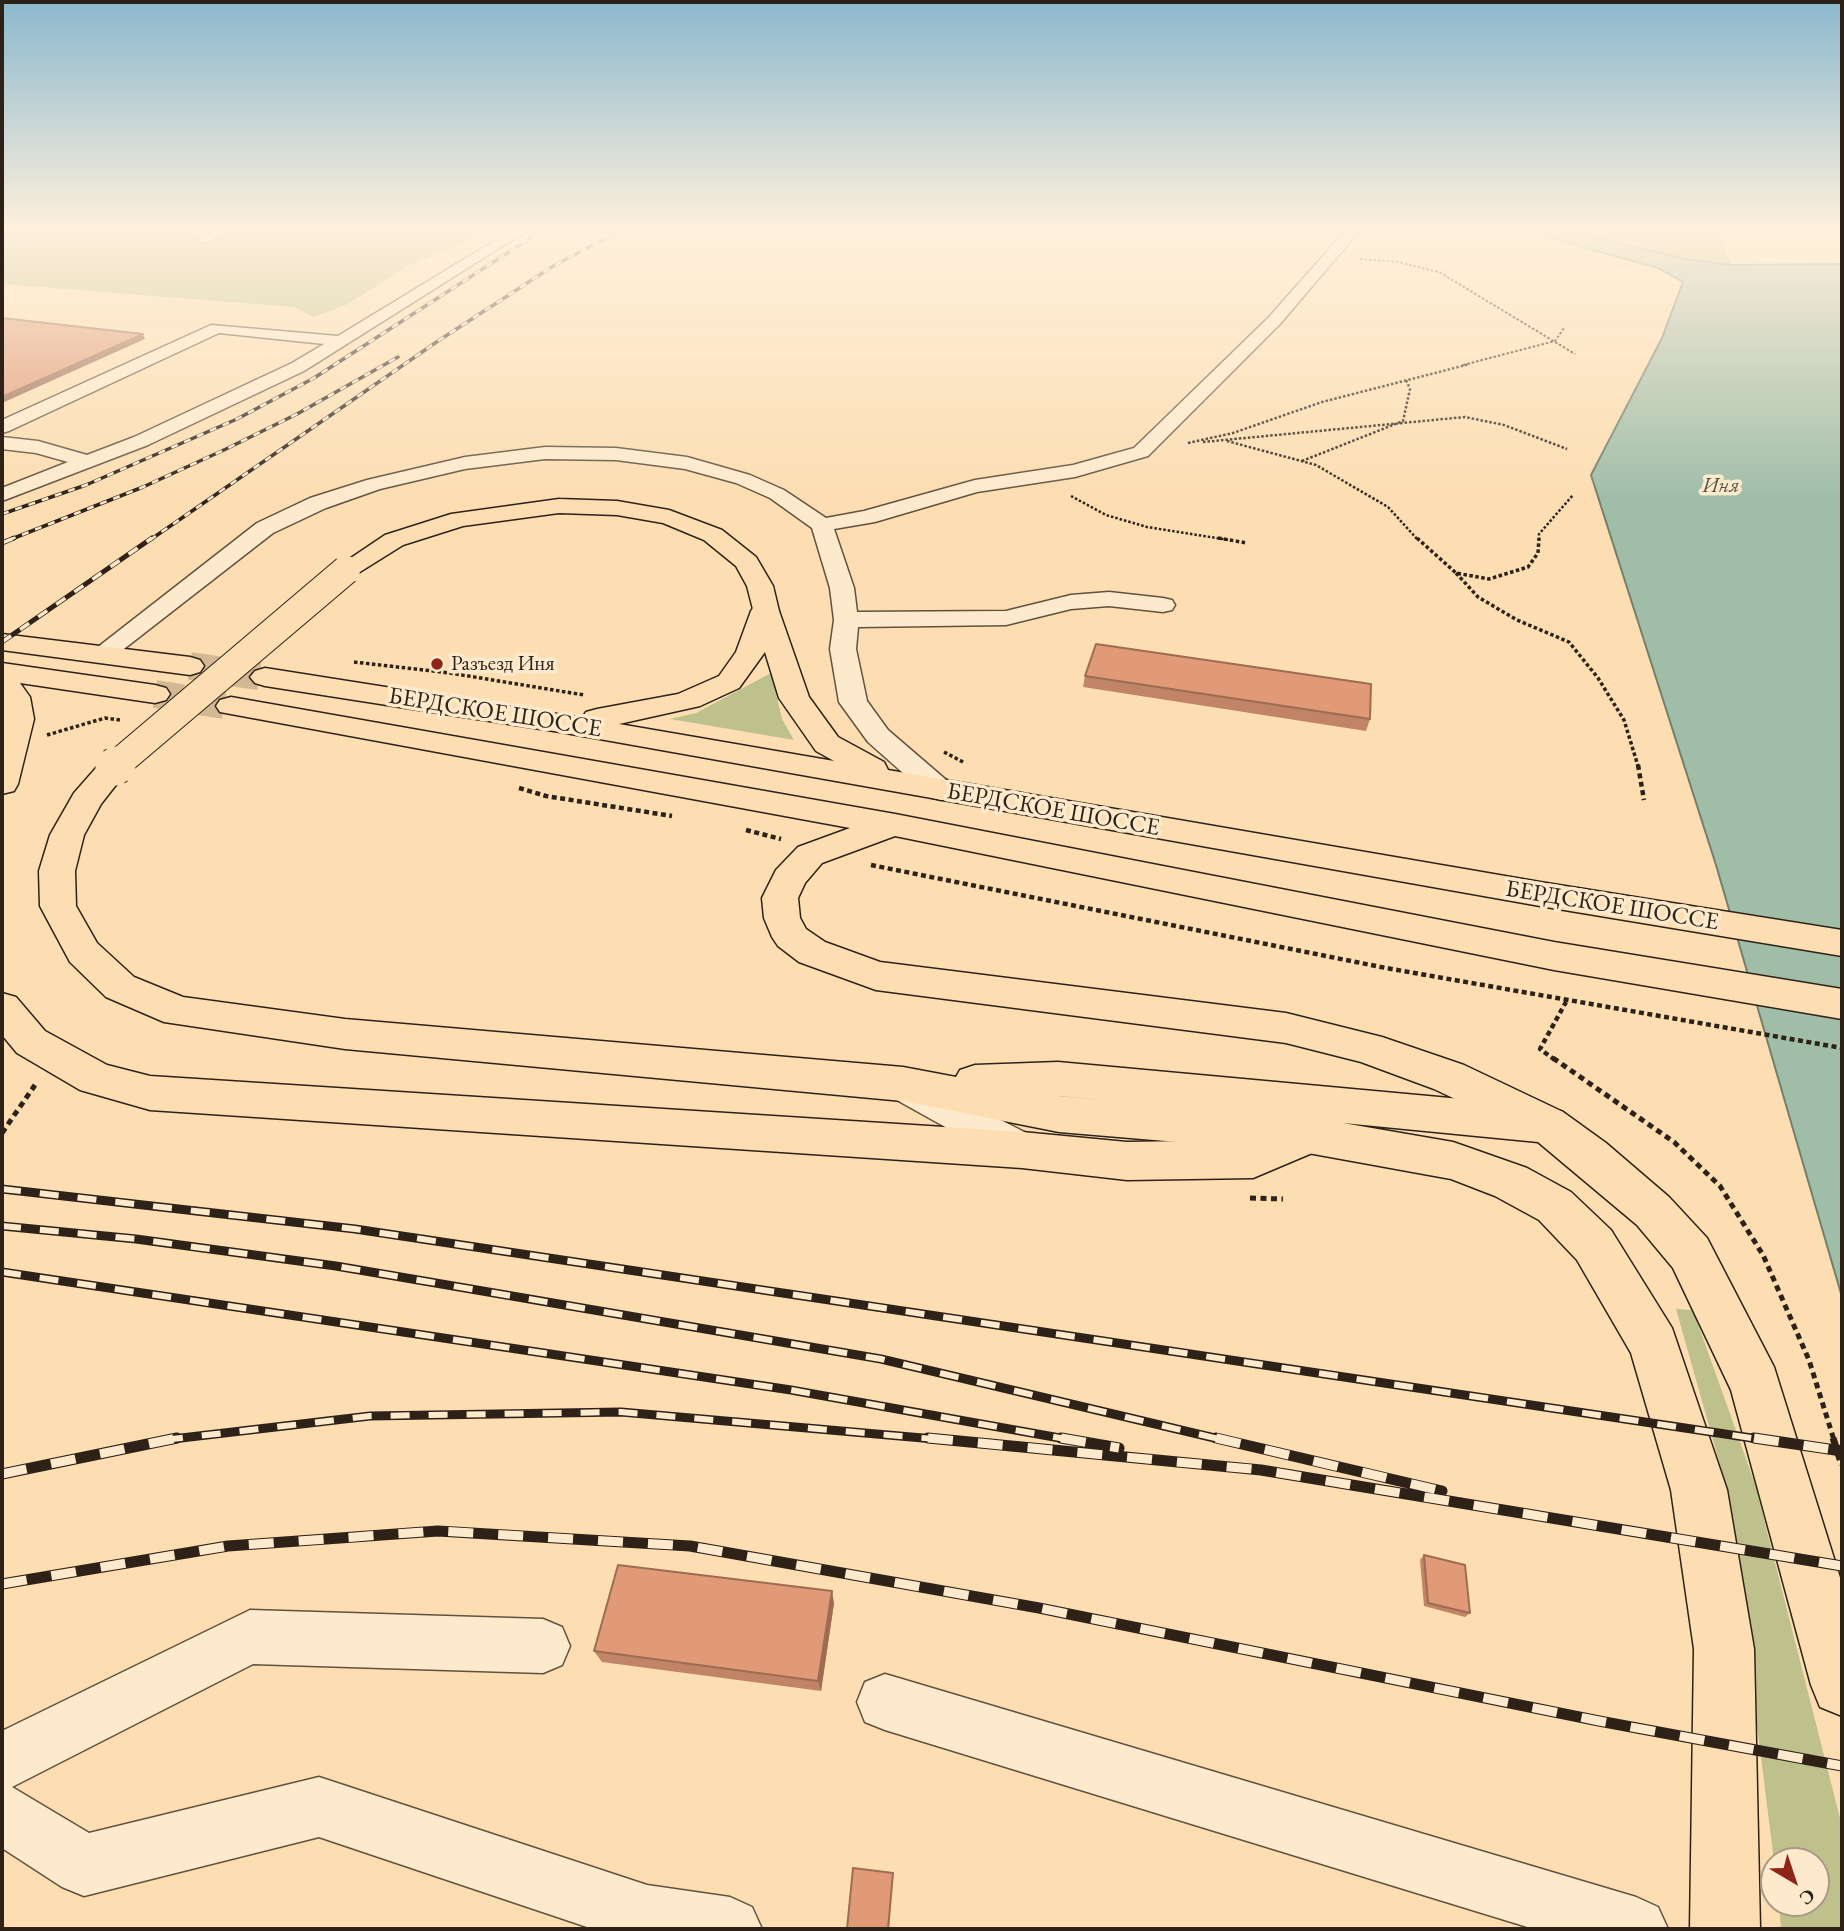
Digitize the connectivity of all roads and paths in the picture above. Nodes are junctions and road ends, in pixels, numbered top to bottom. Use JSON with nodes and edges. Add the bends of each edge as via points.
{"nodes":[{"id":1,"x":376,"y":320,"type":"edge"},
{"id":2,"x":1275,"y":320,"type":"edge"},
{"id":3,"x":1520,"y":320,"type":"edge"},
{"id":4,"x":1564,"y":328,"type":"dead end"},
{"id":5,"x":342,"y":341,"type":"junction"},
{"id":6,"x":1555,"y":341,"type":"junction"},
{"id":7,"x":1575,"y":354,"type":"dead end"},
{"id":8,"x":1406,"y":380,"type":"junction"},
{"id":9,"x":1403,"y":421,"type":"junction"},
{"id":10,"x":2,"y":427,"type":"edge"},
{"id":11,"x":1227,"y":441,"type":"junction"},
{"id":12,"x":2,"y":443,"type":"edge"},
{"id":13,"x":1192,"y":443,"type":"junction"},
{"id":14,"x":1151,"y":444,"type":"junction"},
{"id":15,"x":1567,"y":449,"type":"dead end"},
{"id":16,"x":1302,"y":461,"type":"junction"},
{"id":17,"x":90,"y":462,"type":"junction"},
{"id":18,"x":1051,"y":475,"type":"junction"},
{"id":19,"x":2,"y":495,"type":"edge"},
{"id":20,"x":1573,"y":495,"type":"dead end"},
{"id":21,"x":822,"y":525,"type":"junction"},
{"id":22,"x":1247,"y":543,"type":"dead end"},
{"id":23,"x":1456,"y":573,"type":"junction"},
{"id":24,"x":1163,"y":606,"type":"dead end"},
{"id":25,"x":765,"y":611,"type":"junction"},
{"id":26,"x":846,"y":620,"type":"junction"},
{"id":27,"x":2,"y":642,"type":"edge"},
{"id":28,"x":102,"y":654,"type":"junction"},
{"id":29,"x":343,"y":663,"type":"dead end"},
{"id":30,"x":190,"y":666,"type":"tunnel mouth"},
{"id":31,"x":2,"y":672,"type":"edge"},
{"id":32,"x":265,"y":677,"type":"tunnel mouth"},
{"id":33,"x":2,"y":678,"type":"edge"},
{"id":34,"x":155,"y":694,"type":"tunnel mouth"},
{"id":35,"x":595,"y":696,"type":"dead end"},
{"id":36,"x":231,"y":706,"type":"tunnel mouth"},
{"id":37,"x":122,"y":720,"type":"dead end"},
{"id":38,"x":560,"y":723,"type":"junction"},
{"id":39,"x":46,"y":735,"type":"dead end"},
{"id":40,"x":2,"y":784,"type":"edge"},
{"id":41,"x":903,"y":785,"type":"junction"},
{"id":42,"x":941,"y":791,"type":"junction"},
{"id":43,"x":1644,"y":800,"type":"dead end"},
{"id":44,"x":895,"y":825,"type":"junction"},
{"id":45,"x":859,"y":862,"type":"dead end"},
{"id":46,"x":1842,"y":943,"type":"edge"},
{"id":47,"x":1566,"y":1002,"type":"junction"},
{"id":48,"x":1842,"y":1004,"type":"edge"},
{"id":49,"x":2,"y":1008,"type":"edge"},
{"id":50,"x":1842,"y":1048,"type":"edge"},
{"id":51,"x":1541,"y":1049,"type":"dead end"},
{"id":52,"x":28,"y":1079,"type":"dead end"},
{"id":53,"x":903,"y":1084,"type":"junction"},
{"id":54,"x":1548,"y":1125,"type":"junction"},
{"id":55,"x":2,"y":1133,"type":"edge"},
{"id":56,"x":1308,"y":1135,"type":"junction"},
{"id":57,"x":1022,"y":1150,"type":"junction"},
{"id":58,"x":543,"y":1646,"type":"dead end"},
{"id":59,"x":1842,"y":1685,"type":"edge"},
{"id":60,"x":884,"y":1702,"type":"dead end"},
{"id":61,"x":2,"y":1762,"type":"edge"},
{"id":62,"x":2,"y":1813,"type":"edge"},
{"id":63,"x":730,"y":1929,"type":"edge"},
{"id":64,"x":1636,"y":1929,"type":"edge"},
{"id":65,"x":1725,"y":1929,"type":"edge"}],
"edges":[{"from":1,"to":5,"type":"street"},
{"from":2,"to":14,"type":"street"},
{"from":3,"to":6,"type":"path"},
{"from":4,"to":6,"type":"path"},
{"from":5,"to":10,"type":"street","via":[[217,328]]},
{"from":5,"to":17,"type":"street","via":[[240,396]]},
{"from":6,"to":7,"type":"path"},
{"from":6,"to":8,"type":"path"},
{"from":8,"to":9,"type":"path","via":[[1410,389]]},
{"from":8,"to":13,"type":"path"},
{"from":9,"to":11,"type":"path"},
{"from":9,"to":15,"type":"path","via":[[1465,417],[1504,425]]},
{"from":9,"to":16,"type":"path"},
{"from":11,"to":13,"type":"path"},
{"from":11,"to":16,"type":"path"},
{"from":12,"to":17,"type":"street"},
{"from":13,"to":14,"type":"path"},
{"from":14,"to":18,"type":"street","via":[[1141,452]]},
{"from":16,"to":23,"type":"path","via":[[1388,507]]},
{"from":17,"to":19,"type":"street"},
{"from":18,"to":21,"type":"street","via":[[975,486]]},
{"from":18,"to":22,"type":"path","via":[[1072,498],[1106,515],[1147,527]]},
{"from":20,"to":23,"type":"path","via":[[1539,534],[1538,553],[1528,567],[1489,579]]},
{"from":21,"to":26,"type":"street","via":[[842,588]]},
{"from":21,"to":28,"type":"street","via":[[776,494],[687,463],[578,452],[466,463],[374,484],[265,528]]},
{"from":23,"to":43,"type":"path","via":[[1478,597],[1569,642],[1624,720]]},
{"from":24,"to":26,"type":"street","via":[[1109,599],[1071,602],[1006,618]]},
{"from":25,"to":38,"type":"main road","via":[[751,653],[729,682],[646,711]]},
{"from":25,"to":41,"type":"main road","via":[[794,698],[820,736]]},
{"from":25,"to":53,"type":"main road","bridge":true,"via":[[760,586],[747,562],[713,535],[669,517],[617,508],[549,507],[460,519],[394,540],[346,570],[114,766],[86,800],[67,835],[57,871],[58,906],[83,952],[120,987],[178,1011],[345,1034]]},
{"from":26,"to":42,"type":"street","via":[[843,649],[853,702],[878,736]]},
{"from":27,"to":28,"type":"main road"},
{"from":28,"to":30,"type":"main road"},
{"from":29,"to":35,"type":"path","via":[[378,663]]},
{"from":31,"to":34,"type":"main road"},
{"from":32,"to":38,"type":"main road","name":"БЕРДСКОЕ ШОССЕ"},
{"from":33,"to":40,"type":"main road","via":[[15,696],[19,719]]},
{"from":36,"to":44,"type":"main road","name":"БЕРДСКОЕ ШОССЕ"},
{"from":37,"to":39,"type":"path","via":[[105,718]]},
{"from":38,"to":41,"type":"main road","name":"БЕРДСКОЕ ШОССЕ"},
{"from":41,"to":42,"type":"main road","name":"БЕРДСКОЕ ШОССЕ"},
{"from":42,"to":46,"type":"main road","name":"БЕРДСКОЕ ШОССЕ"},
{"from":44,"to":48,"type":"main road","name":"БЕРДСКОЕ ШОССЕ","via":[[1554,956]]},
{"from":44,"to":54,"type":"main road","via":[[810,855],[789,878],[780,898],[782,918],[791,937],[812,952],[876,976],[1286,1028],[1367,1048],[1449,1077]]},
{"from":45,"to":47,"type":"path"},
{"from":47,"to":50,"type":"path"},
{"from":47,"to":51,"type":"path"},
{"from":49,"to":57,"type":"main road","via":[[31,1042],[95,1078],[150,1093]]},
{"from":52,"to":55,"type":"path","via":[[36,1086]]},
{"from":53,"to":54,"type":"main road","via":[[1058,1079]]},
{"from":53,"to":56,"type":"main road","via":[[1059,1114]]},
{"from":53,"to":57,"type":"street"},
{"from":54,"to":59,"type":"main road","via":[[1653,1211],[1690,1253],[1756,1385]]},
{"from":56,"to":57,"type":"main road","via":[[1253,1159],[1127,1161]]},
{"from":56,"to":65,"type":"main road","via":[[1453,1161],[1511,1182],[1555,1206],[1594,1245],[1654,1346],[1699,1490],[1724,1649]]},
{"from":58,"to":61,"type":"street","via":[[250,1637]]},
{"from":60,"to":64,"type":"street"},
{"from":62,"to":63,"type":"street","via":[[84,1865],[319,1807],[647,1916]]}]}
